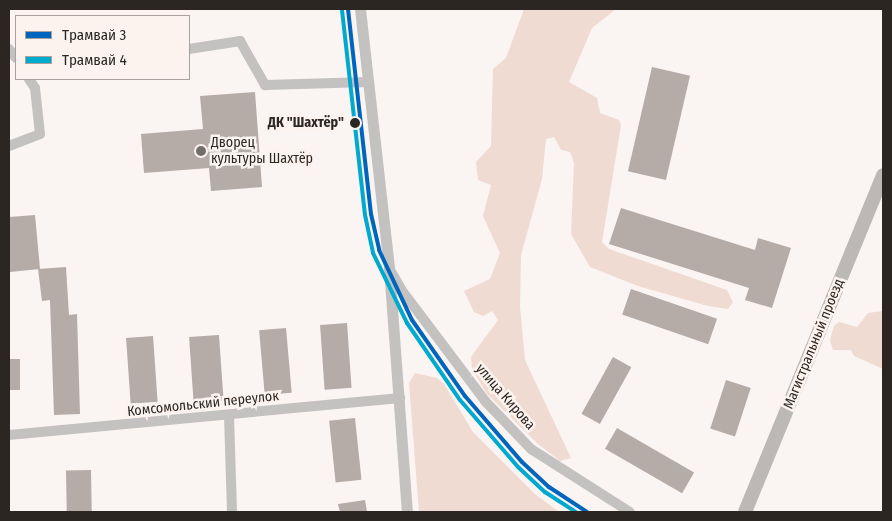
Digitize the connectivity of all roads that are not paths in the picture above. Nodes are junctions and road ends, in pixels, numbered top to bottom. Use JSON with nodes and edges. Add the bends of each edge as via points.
{"nodes":[{"id":1,"x":360,"y":9,"type":"edge"},
{"id":2,"x":190,"y":49,"type":"edge"},
{"id":3,"x":30,"y":80,"type":"edge"},
{"id":4,"x":369,"y":82,"type":"junction"},
{"id":5,"x":9,"y":146,"type":"edge"},
{"id":6,"x":883,"y":175,"type":"edge"},
{"id":7,"x":389,"y":268,"type":"junction"},
{"id":8,"x":400,"y":398,"type":"junction"},
{"id":9,"x":229,"y":416,"type":"junction"},
{"id":10,"x":9,"y":435,"type":"edge"},
{"id":11,"x":232,"y":512,"type":"edge"},
{"id":12,"x":407,"y":512,"type":"edge"},
{"id":13,"x":630,"y":512,"type":"edge"},
{"id":14,"x":745,"y":512,"type":"edge"}],
"edges":[{"from":1,"to":4,"type":"street","name":"улица Кирова"},
{"from":2,"to":4,"type":"street","via":[[240,41],[266,85]]},
{"from":3,"to":5,"type":"street","via":[[35,88],[40,134]]},
{"from":4,"to":7,"type":"street","name":"улица Кирова"},
{"from":6,"to":14,"type":"main road","name":"Магистральный проезд"},
{"from":7,"to":8,"type":"street","name":"улица Кирова"},
{"from":7,"to":13,"type":"street","name":"улица Кирова","via":[[403,292],[485,401],[532,449]]},
{"from":8,"to":9,"type":"street","name":"Комсомольский переулок"},
{"from":8,"to":12,"type":"street","name":"улица Кирова"},
{"from":9,"to":10,"type":"street","name":"Комсомольский переулок"},
{"from":9,"to":11,"type":"street"}]}
